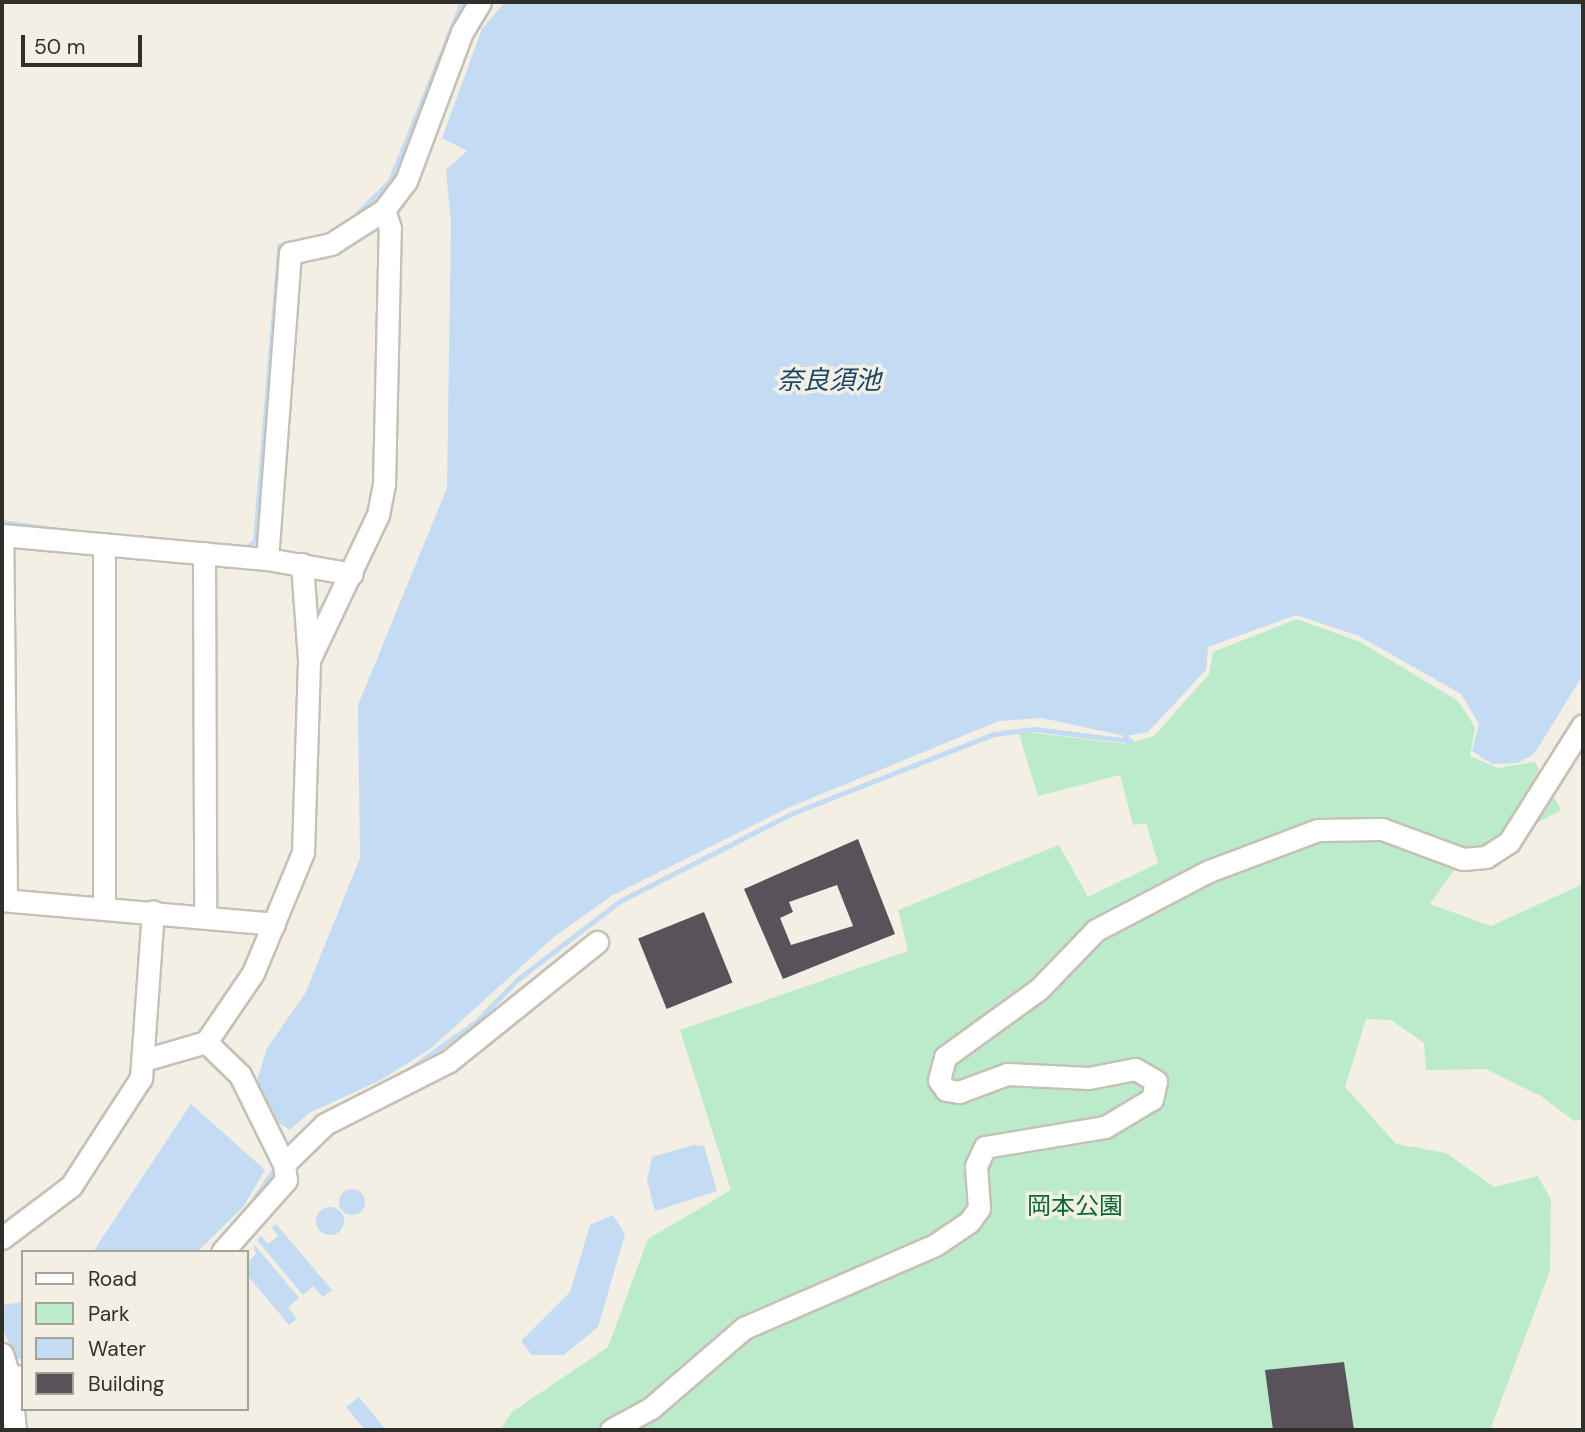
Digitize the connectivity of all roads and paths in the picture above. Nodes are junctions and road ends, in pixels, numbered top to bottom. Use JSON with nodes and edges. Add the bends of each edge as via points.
{"nodes":[{"id":1,"x":480,"y":2,"type":"edge"},
{"id":2,"x":384,"y":211,"type":"junction"},
{"id":3,"x":104,"y":544,"type":"junction"},
{"id":4,"x":204,"y":553,"type":"junction"},
{"id":5,"x":267,"y":559,"type":"junction"},
{"id":6,"x":302,"y":564,"type":"junction"},
{"id":7,"x":352,"y":574,"type":"junction"},
{"id":8,"x":3,"y":620,"type":"edge"},
{"id":9,"x":309,"y":660,"type":"junction"},
{"id":10,"x":1583,"y":726,"type":"edge"},
{"id":11,"x":4,"y":900,"type":"edge"},
{"id":12,"x":104,"y":908,"type":"junction"},
{"id":13,"x":153,"y":911,"type":"junction"},
{"id":14,"x":205,"y":915,"type":"junction"},
{"id":15,"x":274,"y":924,"type":"junction"},
{"id":16,"x":597,"y":942,"type":"dead end"},
{"id":17,"x":206,"y":1042,"type":"junction"},
{"id":18,"x":144,"y":1060,"type":"junction"},
{"id":19,"x":284,"y":1164,"type":"junction"},
{"id":20,"x":2,"y":1238,"type":"edge"},
{"id":21,"x":224,"y":1250,"type":"edge"},
{"id":22,"x":2,"y":1354,"type":"edge"},
{"id":23,"x":16,"y":1377,"type":"edge"},
{"id":24,"x":15,"y":1430,"type":"edge"},
{"id":25,"x":611,"y":1430,"type":"edge"}],
"edges":[{"from":1,"to":2,"type":"street","via":[[462,32],[406,181]]},
{"from":2,"to":5,"type":"street","via":[[331,244],[290,253]]},
{"from":2,"to":7,"type":"street","via":[[390,228],[384,484],[378,515]]},
{"from":3,"to":4,"type":"street"},
{"from":3,"to":8,"type":"street","via":[[2,535]]},
{"from":3,"to":12,"type":"street"},
{"from":4,"to":5,"type":"street"},
{"from":4,"to":14,"type":"street"},
{"from":5,"to":6,"type":"street"},
{"from":6,"to":7,"type":"street"},
{"from":6,"to":9,"type":"street"},
{"from":7,"to":9,"type":"street"},
{"from":8,"to":11,"type":"street"},
{"from":9,"to":15,"type":"street","via":[[306,830]]},
{"from":10,"to":25,"type":"street","via":[[1509,842],[1486,857],[1463,859],[1382,829],[1318,830],[1209,871],[1096,930],[1039,989],[945,1057],[939,1080],[946,1090],[959,1092],[1007,1074],[1089,1078],[1135,1069],[1156,1080],[1158,1088],[1146,1105],[1105,1126],[985,1147],[976,1166],[979,1208],[969,1222],[935,1245],[744,1328],[651,1408]]},
{"from":11,"to":12,"type":"street"},
{"from":12,"to":13,"type":"street"},
{"from":13,"to":14,"type":"street"},
{"from":13,"to":18,"type":"street"},
{"from":14,"to":15,"type":"street"},
{"from":15,"to":17,"type":"street","via":[[253,973]]},
{"from":16,"to":19,"type":"street","via":[[449,1061],[325,1124]]},
{"from":17,"to":18,"type":"street"},
{"from":17,"to":19,"type":"street","via":[[240,1074]]},
{"from":18,"to":20,"type":"street","via":[[141,1078],[71,1186]]},
{"from":19,"to":21,"type":"street","via":[[286,1180]]},
{"from":22,"to":23,"type":"street"},
{"from":23,"to":24,"type":"street"}]}
